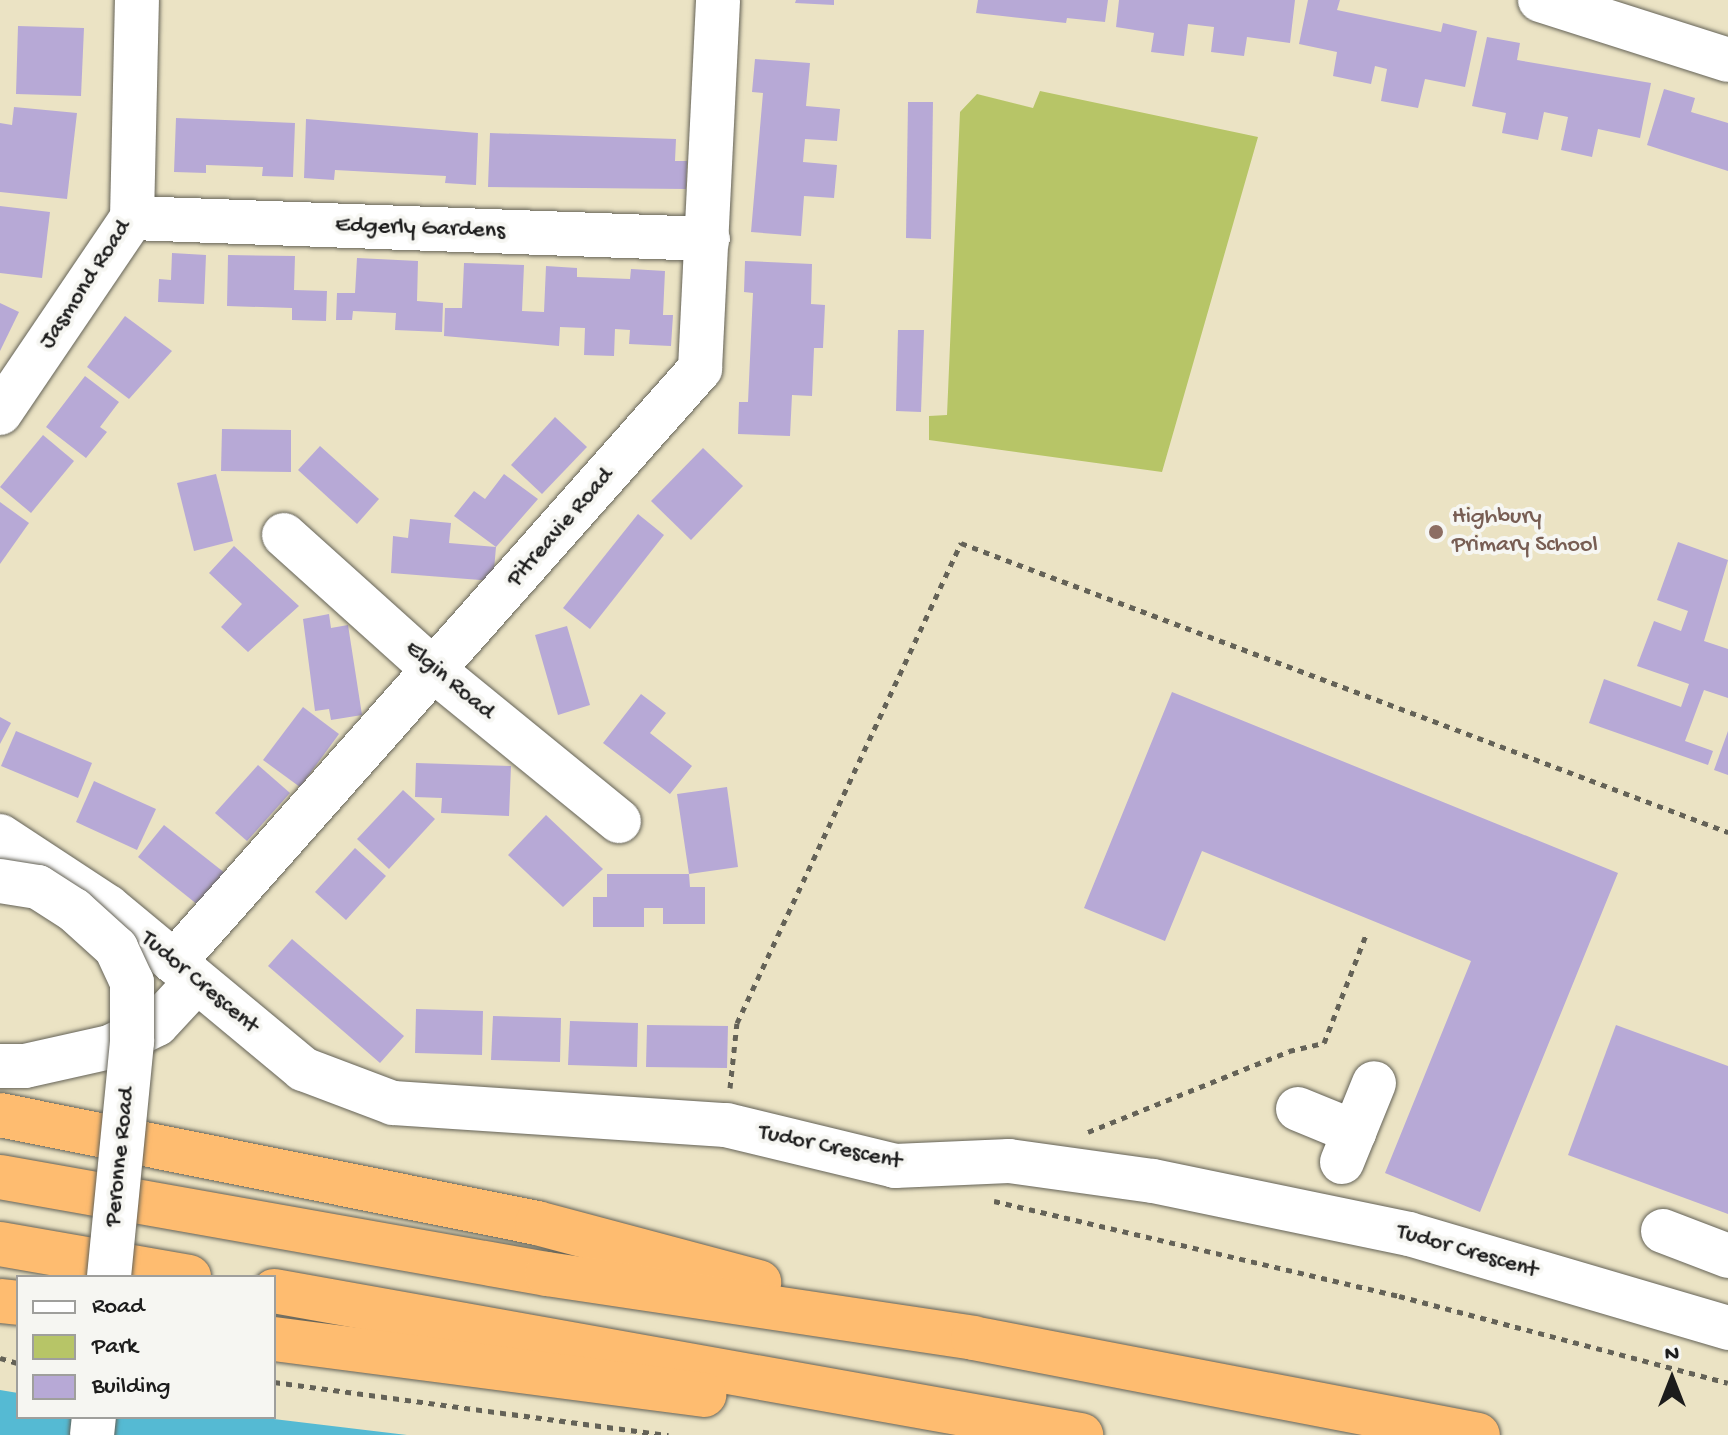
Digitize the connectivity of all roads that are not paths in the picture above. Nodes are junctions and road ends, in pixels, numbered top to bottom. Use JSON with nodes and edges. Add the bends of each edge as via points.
{"nodes":[{"id":1,"x":137,"y":0,"type":"edge"},
{"id":2,"x":718,"y":0,"type":"edge"},
{"id":3,"x":1540,"y":0,"type":"edge"},
{"id":4,"x":1728,"y":60,"type":"edge"},
{"id":5,"x":132,"y":218,"type":"junction"},
{"id":6,"x":708,"y":239,"type":"junction"},
{"id":7,"x":0,"y":413,"type":"edge"},
{"id":8,"x":284,"y":535,"type":"dead end"},
{"id":9,"x":436,"y":672,"type":"junction"},
{"id":10,"x":619,"y":821,"type":"dead end"},
{"id":11,"x":0,"y":836,"type":"edge"},
{"id":12,"x":0,"y":881,"type":"edge"},
{"id":13,"x":185,"y":972,"type":"junction"},
{"id":14,"x":13,"y":1066,"type":"edge"},
{"id":15,"x":1374,"y":1083,"type":"dead end"},
{"id":16,"x":1298,"y":1109,"type":"dead end"},
{"id":17,"x":0,"y":1115,"type":"edge"},
{"id":18,"x":0,"y":1177,"type":"edge"},
{"id":19,"x":1663,"y":1231,"type":"dead end"},
{"id":20,"x":0,"y":1244,"type":"edge"},
{"id":21,"x":1728,"y":1256,"type":"edge"},
{"id":22,"x":109,"y":1275,"type":"edge"},
{"id":23,"x":178,"y":1275,"type":"edge"},
{"id":24,"x":276,"y":1291,"type":"edge"},
{"id":25,"x":1728,"y":1328,"type":"edge"},
{"id":26,"x":973,"y":1338,"type":"junction"},
{"id":27,"x":276,"y":1339,"type":"edge"},
{"id":28,"x":1023,"y":1435,"type":"edge"},
{"id":29,"x":1081,"y":1435,"type":"edge"},
{"id":30,"x":1478,"y":1435,"type":"edge"}],
"edges":[{"from":1,"to":5,"type":"street","name":"Jasmond Road"},
{"from":2,"to":6,"type":"street","name":"Pitreavie Road"},
{"from":3,"to":4,"type":"street"},
{"from":5,"to":6,"type":"street","name":"Edgerly Gardens"},
{"from":5,"to":7,"type":"street","name":"Jasmond Road"},
{"from":6,"to":9,"type":"street","name":"Pitreavie Road","via":[[700,369]]},
{"from":8,"to":9,"type":"street","name":"Elgin Road"},
{"from":9,"to":10,"type":"street","name":"Elgin Road"},
{"from":9,"to":13,"type":"street","name":"Pitreavie Road"},
{"from":11,"to":13,"type":"street","name":"Tudor Crescent","via":[[108,907]]},
{"from":12,"to":22,"type":"street","name":"Peronne Road","bridge":true,"via":[[38,887],[74,910],[116,948],[132,982],[135,1016]]},
{"from":13,"to":14,"type":"street","via":[[157,1024],[110,1047]]},
{"from":13,"to":25,"type":"street","name":"Tudor Crescent","via":[[303,1069],[393,1103],[726,1125],[895,1166],[1009,1161],[1261,1202],[1409,1234]]},
{"from":15,"to":16,"type":"street","via":[[1348,1147]]},
{"from":17,"to":26,"type":"highway","via":[[537,1223]]},
{"from":18,"to":26,"type":"highway","via":[[547,1274]]},
{"from":19,"to":21,"type":"street"},
{"from":20,"to":23,"type":"highway"},
{"from":24,"to":29,"type":"highway"},
{"from":26,"to":30,"type":"highway"},
{"from":27,"to":28,"type":"highway"}]}
